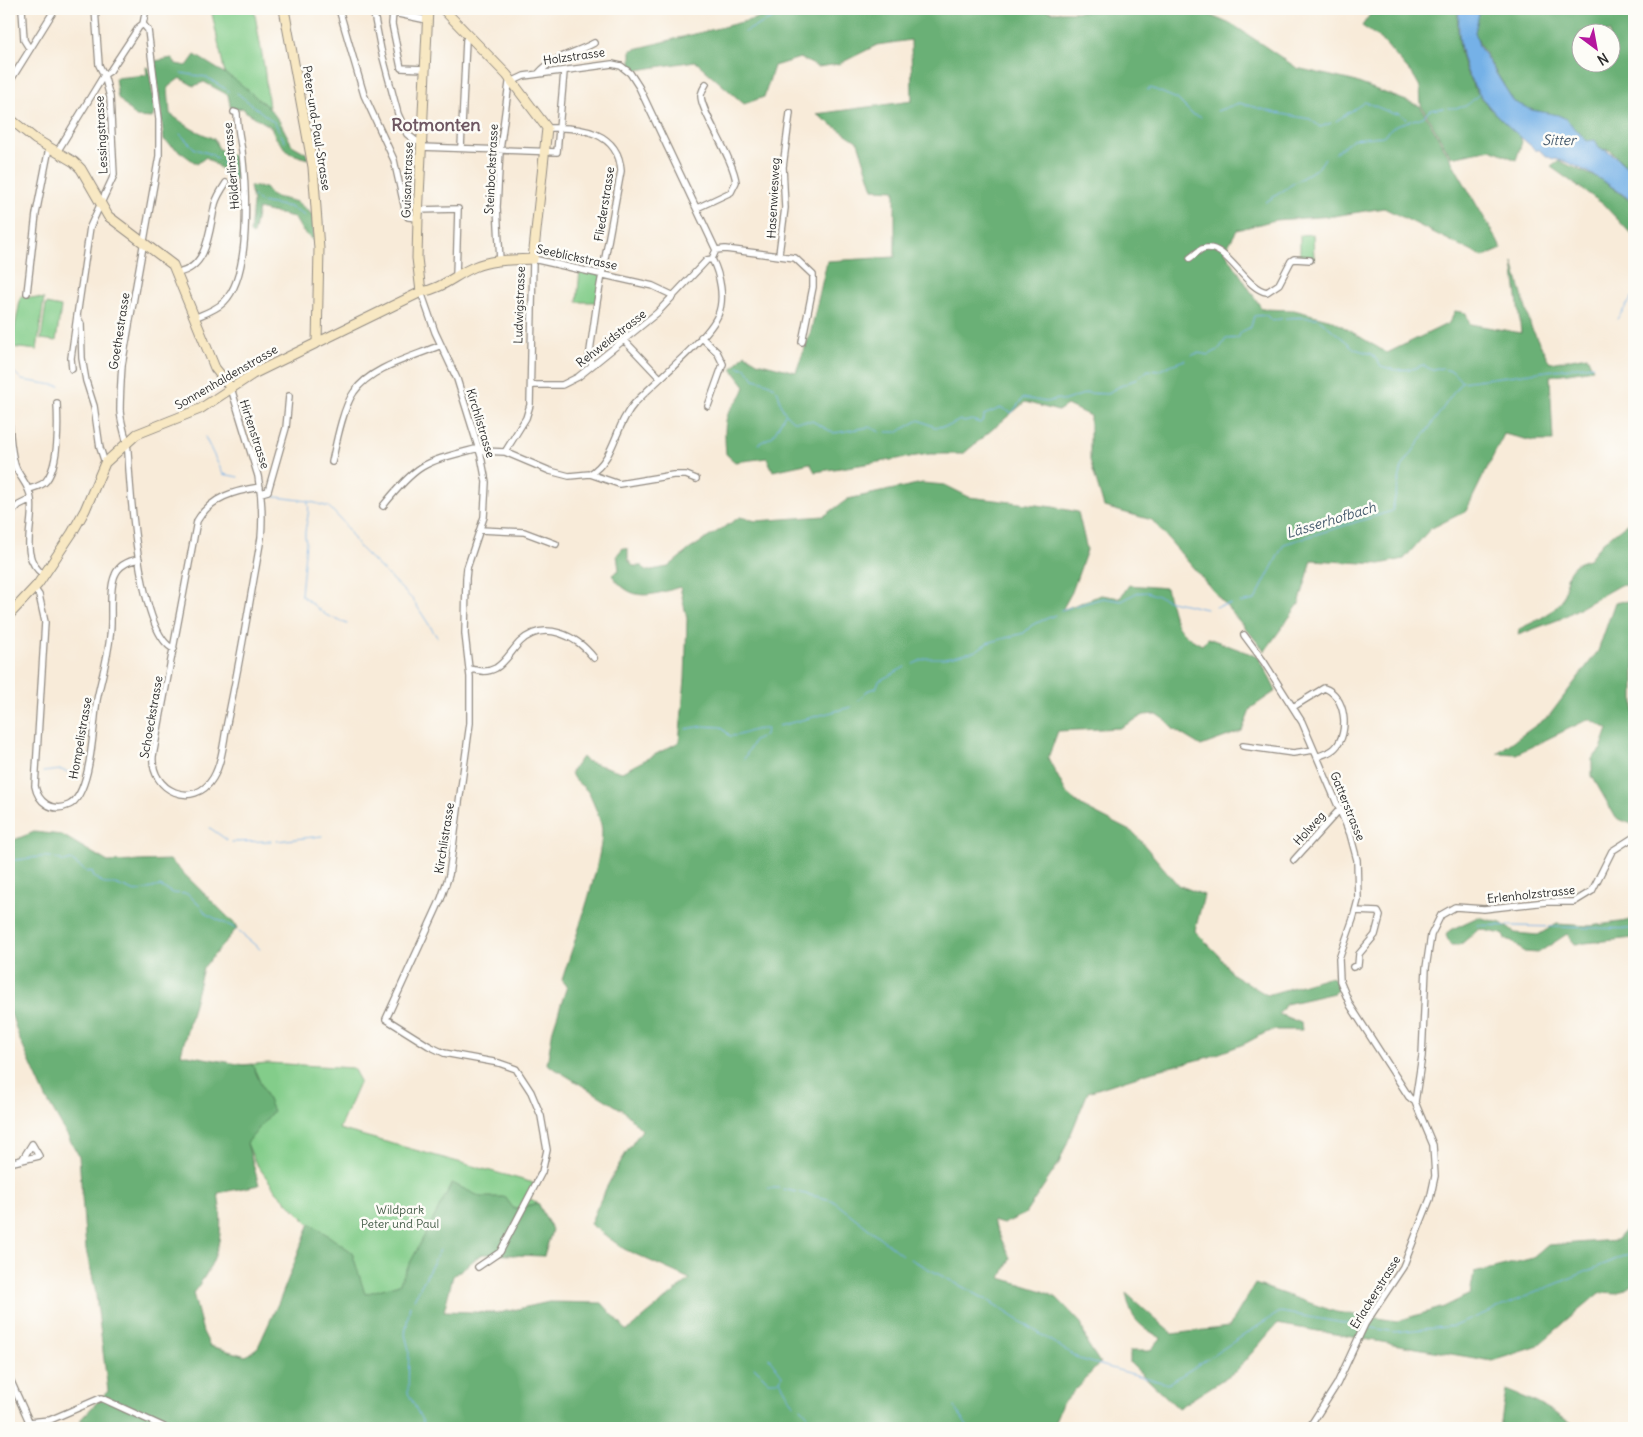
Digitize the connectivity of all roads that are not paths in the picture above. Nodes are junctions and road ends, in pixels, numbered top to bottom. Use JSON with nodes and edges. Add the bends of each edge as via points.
{"nodes":[{"id":1,"x":22,"y":9,"type":"edge"},
{"id":2,"x":55,"y":9,"type":"edge"},
{"id":3,"x":95,"y":9,"type":"edge"},
{"id":4,"x":146,"y":9,"type":"edge"},
{"id":5,"x":284,"y":9,"type":"edge"},
{"id":6,"x":339,"y":9,"type":"edge"},
{"id":7,"x":374,"y":9,"type":"edge"},
{"id":8,"x":428,"y":9,"type":"edge"},
{"id":9,"x":443,"y":9,"type":"edge"},
{"id":10,"x":393,"y":12,"type":"junction"},
{"id":11,"x":427,"y":20,"type":"junction"},
{"id":12,"x":143,"y":24,"type":"junction"},
{"id":13,"x":468,"y":36,"type":"junction"},
{"id":14,"x":594,"y":43,"type":"dead end"},
{"id":15,"x":29,"y":48,"type":"junction"},
{"id":16,"x":425,"y":70,"type":"junction"},
{"id":17,"x":564,"y":72,"type":"junction"},
{"id":18,"x":538,"y":74,"type":"junction"},
{"id":19,"x":104,"y":75,"type":"junction"},
{"id":20,"x":511,"y":80,"type":"junction"},
{"id":21,"x":9,"y":83,"type":"edge"},
{"id":22,"x":706,"y":84,"type":"dead end"},
{"id":23,"x":234,"y":112,"type":"dead end"},
{"id":24,"x":790,"y":113,"type":"dead end"},
{"id":25,"x":9,"y":118,"type":"edge"},
{"id":26,"x":547,"y":128,"type":"junction"},
{"id":27,"x":560,"y":128,"type":"junction"},
{"id":28,"x":421,"y":144,"type":"junction"},
{"id":29,"x":461,"y":148,"type":"junction"},
{"id":30,"x":53,"y":150,"type":"junction"},
{"id":31,"x":500,"y":150,"type":"junction"},
{"id":32,"x":544,"y":152,"type":"junction"},
{"id":33,"x":226,"y":183,"type":"dead end"},
{"id":34,"x":100,"y":205,"type":"junction"},
{"id":35,"x":697,"y":208,"type":"junction"},
{"id":36,"x":418,"y":214,"type":"junction"},
{"id":37,"x":144,"y":243,"type":"junction"},
{"id":38,"x":716,"y":250,"type":"junction"},
{"id":39,"x":779,"y":254,"type":"junction"},
{"id":40,"x":1190,"y":258,"type":"dead end"},
{"id":41,"x":533,"y":259,"type":"junction"},
{"id":42,"x":712,"y":259,"type":"junction"},
{"id":43,"x":1310,"y":260,"type":"dead end"},
{"id":44,"x":500,"y":261,"type":"junction"},
{"id":45,"x":178,"y":273,"type":"junction"},
{"id":46,"x":602,"y":275,"type":"junction"},
{"id":47,"x":456,"y":277,"type":"junction"},
{"id":48,"x":421,"y":292,"type":"junction"},
{"id":49,"x":27,"y":293,"type":"dead end"},
{"id":50,"x":672,"y":296,"type":"junction"},
{"id":51,"x":77,"y":316,"type":"junction"},
{"id":52,"x":194,"y":318,"type":"junction"},
{"id":53,"x":700,"y":337,"type":"junction"},
{"id":54,"x":625,"y":341,"type":"junction"},
{"id":55,"x":317,"y":342,"type":"junction"},
{"id":56,"x":802,"y":342,"type":"dead end"},
{"id":57,"x":441,"y":345,"type":"junction"},
{"id":58,"x":592,"y":365,"type":"junction"},
{"id":59,"x":72,"y":369,"type":"dead end"},
{"id":60,"x":660,"y":378,"type":"junction"},
{"id":61,"x":531,"y":385,"type":"junction"},
{"id":62,"x":231,"y":388,"type":"junction"},
{"id":63,"x":289,"y":396,"type":"dead end"},
{"id":64,"x":57,"y":402,"type":"dead end"},
{"id":65,"x":708,"y":406,"type":"dead end"},
{"id":66,"x":9,"y":422,"type":"edge"},
{"id":67,"x":126,"y":443,"type":"junction"},
{"id":68,"x":479,"y":448,"type":"junction"},
{"id":69,"x":505,"y":452,"type":"junction"},
{"id":70,"x":332,"y":462,"type":"dead end"},
{"id":71,"x":105,"y":463,"type":"junction"},
{"id":72,"x":590,"y":474,"type":"junction"},
{"id":73,"x":696,"y":479,"type":"dead end"},
{"id":74,"x":29,"y":489,"type":"junction"},
{"id":75,"x":261,"y":490,"type":"junction"},
{"id":76,"x":31,"y":499,"type":"junction"},
{"id":77,"x":383,"y":506,"type":"dead end"},
{"id":78,"x":9,"y":515,"type":"edge"},
{"id":79,"x":480,"y":530,"type":"junction"},
{"id":80,"x":556,"y":544,"type":"dead end"},
{"id":81,"x":139,"y":559,"type":"junction"},
{"id":82,"x":44,"y":575,"type":"junction"},
{"id":83,"x":34,"y":588,"type":"junction"},
{"id":84,"x":9,"y":615,"type":"edge"},
{"id":85,"x":1244,"y":634,"type":"dead end"},
{"id":86,"x":174,"y":649,"type":"junction"},
{"id":87,"x":594,"y":658,"type":"dead end"},
{"id":88,"x":470,"y":669,"type":"junction"},
{"id":89,"x":1293,"y":707,"type":"junction"},
{"id":90,"x":1243,"y":746,"type":"dead end"},
{"id":91,"x":1314,"y":750,"type":"junction"},
{"id":92,"x":1317,"y":757,"type":"junction"},
{"id":93,"x":1340,"y":809,"type":"junction"},
{"id":94,"x":1634,"y":837,"type":"edge"},
{"id":95,"x":1294,"y":860,"type":"dead end"},
{"id":96,"x":1355,"y":911,"type":"junction"},
{"id":97,"x":1353,"y":967,"type":"dead end"},
{"id":98,"x":1415,"y":1102,"type":"junction"},
{"id":99,"x":22,"y":1160,"type":"dead end"},
{"id":100,"x":9,"y":1163,"type":"edge"},
{"id":101,"x":478,"y":1267,"type":"dead end"},
{"id":102,"x":9,"y":1377,"type":"edge"},
{"id":103,"x":31,"y":1425,"type":"edge"},
{"id":104,"x":164,"y":1427,"type":"edge"},
{"id":105,"x":1309,"y":1428,"type":"edge"}],
"edges":[{"from":1,"to":15,"type":"street","via":[[24,40]]},
{"from":2,"to":15,"type":"street"},
{"from":3,"to":19,"type":"street","name":"Lessingstrasse","via":[[99,65]]},
{"from":4,"to":12,"type":"street","name":"Goethestrasse"},
{"from":5,"to":55,"type":"street","name":"Peter-und-Paul-Strasse","via":[[314,167],[318,236]]},
{"from":6,"to":36,"type":"street","via":[[364,95],[394,160],[406,214],[408,217]]},
{"from":7,"to":10,"type":"street"},
{"from":7,"to":28,"type":"street","via":[[398,114],[408,134]]},
{"from":8,"to":11,"type":"street","name":"Guisanstrasse"},
{"from":9,"to":13,"type":"street"},
{"from":10,"to":11,"type":"street"},
{"from":10,"to":16,"type":"street","via":[[392,24],[401,68]]},
{"from":11,"to":16,"type":"street","name":"Guisanstrasse"},
{"from":12,"to":19,"type":"street","via":[[138,26],[110,71]]},
{"from":12,"to":37,"type":"street","name":"Goethestrasse","via":[[148,29],[160,140]]},
{"from":13,"to":20,"type":"street"},
{"from":13,"to":29,"type":"street"},
{"from":14,"to":18,"type":"street","via":[[552,60]]},
{"from":15,"to":21,"type":"street"},
{"from":16,"to":28,"type":"street","name":"Guisanstrasse"},
{"from":17,"to":18,"type":"street","name":"Holzstrasse"},
{"from":17,"to":27,"type":"street"},
{"from":17,"to":35,"type":"street","name":"Holzstrasse","via":[[612,64],[630,73]]},
{"from":18,"to":20,"type":"street","name":"Holzstrasse"},
{"from":19,"to":30,"type":"street"},
{"from":19,"to":34,"type":"street","name":"Lessingstrasse","via":[[110,97],[115,167],[112,185]]},
{"from":20,"to":26,"type":"street"},
{"from":20,"to":31,"type":"street","name":"Steinbockstrasse"},
{"from":22,"to":35,"type":"street","via":[[701,95],[736,182],[732,192]]},
{"from":23,"to":52,"type":"street","name":"Hölderlinstrasse","via":[[237,113],[246,197],[245,236],[239,267],[234,288],[224,302]]},
{"from":24,"to":39,"type":"street","name":"Hasenwiesweg"},
{"from":25,"to":30,"type":"street"},
{"from":26,"to":27,"type":"street","name":"Fliederstrasse"},
{"from":26,"to":32,"type":"street","name":"Ludwigstrasse"},
{"from":27,"to":32,"type":"street","via":[[557,152]]},
{"from":27,"to":46,"type":"street","name":"Fliederstrasse","via":[[603,137],[620,158],[621,171]]},
{"from":28,"to":29,"type":"street"},
{"from":28,"to":36,"type":"street","name":"Guisanstrasse"},
{"from":29,"to":31,"type":"street"},
{"from":30,"to":34,"type":"street","via":[[79,166]]},
{"from":30,"to":49,"type":"street","via":[[36,214]]},
{"from":31,"to":32,"type":"street"},
{"from":31,"to":44,"type":"street","name":"Steinbockstrasse","via":[[497,207]]},
{"from":32,"to":41,"type":"street","name":"Ludwigstrasse"},
{"from":33,"to":45,"type":"street","via":[[215,202],[208,244],[190,269]]},
{"from":34,"to":37,"type":"street","via":[[115,222]]},
{"from":34,"to":51,"type":"street","name":"Lessingstrasse","via":[[90,227]]},
{"from":35,"to":38,"type":"street","name":"Holzstrasse"},
{"from":36,"to":47,"type":"street","via":[[458,209]]},
{"from":36,"to":48,"type":"street","name":"Guisanstrasse","via":[[417,258]]},
{"from":37,"to":45,"type":"street","via":[[170,261]]},
{"from":37,"to":67,"type":"street","name":"Goethestrasse","via":[[122,365],[120,398]]},
{"from":38,"to":39,"type":"street"},
{"from":38,"to":42,"type":"street"},
{"from":39,"to":56,"type":"street","via":[[795,258],[813,275]]},
{"from":40,"to":43,"type":"street","via":[[1201,249],[1216,250],[1253,287],[1267,292],[1279,284],[1294,258]]},
{"from":41,"to":44,"type":"street","name":"Seeblickstrasse"},
{"from":41,"to":46,"type":"street","name":"Seeblickstrasse"},
{"from":41,"to":61,"type":"street","name":"Ludwigstrasse"},
{"from":42,"to":50,"type":"street","name":"Rehweidstrasse","via":[[707,260]]},
{"from":42,"to":53,"type":"street","via":[[721,300],[718,316]]},
{"from":44,"to":47,"type":"street","name":"Seeblickstrasse","via":[[473,267]]},
{"from":45,"to":52,"type":"street"},
{"from":46,"to":50,"type":"street","name":"Seeblickstrasse","via":[[653,286]]},
{"from":46,"to":58,"type":"street","name":"Fliederstrasse","via":[[589,358]]},
{"from":47,"to":48,"type":"street","name":"Seeblickstrasse","via":[[439,288]]},
{"from":48,"to":55,"type":"street","name":"Sonnenhaldenstrasse"},
{"from":48,"to":57,"type":"street","name":"Kirchlistrasse"},
{"from":50,"to":54,"type":"street","name":"Rehweidstrasse"},
{"from":51,"to":59,"type":"street","name":"Lessingstrasse"},
{"from":51,"to":71,"type":"street","name":"Lessingstrasse","via":[[81,324],[85,374]]},
{"from":52,"to":62,"type":"street","via":[[215,368]]},
{"from":53,"to":60,"type":"street"},
{"from":53,"to":65,"type":"street","via":[[718,352],[723,364]]},
{"from":54,"to":58,"type":"street","name":"Rehweidstrasse"},
{"from":54,"to":60,"type":"street"},
{"from":55,"to":62,"type":"street","name":"Sonnenhaldenstrasse"},
{"from":57,"to":68,"type":"street","name":"Kirchlistrasse"},
{"from":57,"to":70,"type":"street","via":[[381,370],[353,393],[337,436]]},
{"from":58,"to":61,"type":"street","name":"Rehweidstrasse","via":[[562,385]]},
{"from":60,"to":72,"type":"street","via":[[627,413],[604,464]]},
{"from":61,"to":69,"type":"street","name":"Ludwigstrasse","via":[[526,418]]},
{"from":62,"to":67,"type":"street","name":"Sonnenhaldenstrasse","via":[[200,409],[144,430]]},
{"from":62,"to":75,"type":"street","name":"Hirtenstrasse"},
{"from":63,"to":75,"type":"street","via":[[286,428],[268,491]]},
{"from":64,"to":74,"type":"street","via":[[57,434],[50,474],[42,485]]},
{"from":66,"to":74,"type":"street","via":[[14,463]]},
{"from":67,"to":71,"type":"street","name":"Sonnenhaldenstrasse"},
{"from":67,"to":81,"type":"street","name":"Goethestrasse"},
{"from":68,"to":69,"type":"street"},
{"from":68,"to":77,"type":"street","via":[[446,456],[417,468]]},
{"from":68,"to":79,"type":"street","name":"Kirchlistrasse","via":[[486,482],[486,505]]},
{"from":69,"to":72,"type":"street","via":[[569,476]]},
{"from":71,"to":82,"type":"street","name":"Sonnenhaldenstrasse","via":[[85,510]]},
{"from":72,"to":73,"type":"street","via":[[619,484],[673,475]]},
{"from":74,"to":76,"type":"street"},
{"from":75,"to":86,"type":"street","name":"Schoeckstrasse","via":[[226,494],[206,507],[197,521]]},
{"from":75,"to":86,"type":"street","name":"Schoeckstrasse","via":[[261,538],[217,770],[205,788],[192,794],[164,787],[152,766]]},
{"from":76,"to":78,"type":"street"},
{"from":76,"to":82,"type":"street","via":[[30,553]]},
{"from":79,"to":80,"type":"street","via":[[524,532]]},
{"from":79,"to":88,"type":"street","name":"Kirchlistrasse","via":[[467,568],[464,597]]},
{"from":81,"to":83,"type":"street","name":"Hompelistrasse","via":[[123,565],[114,578],[110,637],[88,762],[77,798],[56,808],[44,803],[35,786],[45,622],[40,598]]},
{"from":81,"to":86,"type":"street","name":"Goethestrasse","via":[[155,626],[165,644]]},
{"from":82,"to":83,"type":"street","name":"Sonnenhaldenstrasse"},
{"from":83,"to":84,"type":"street","name":"Sonnenhaldenstrasse"},
{"from":85,"to":89,"type":"street","name":"Gatterstrasse"},
{"from":87,"to":88,"type":"street","via":[[565,634],[552,630],[526,637],[496,668],[486,672]]},
{"from":88,"to":101,"type":"street","name":"Kirchlistrasse","via":[[470,723],[449,875],[386,1019],[444,1053],[516,1069],[532,1092],[542,1116],[547,1150],[542,1172],[500,1252]]},
{"from":89,"to":91,"type":"street","name":"Gatterstrasse"},
{"from":89,"to":92,"type":"street","via":[[1324,688],[1338,701],[1344,725],[1341,739],[1331,751]]},
{"from":90,"to":91,"type":"street","via":[[1293,753]]},
{"from":91,"to":92,"type":"street","name":"Gatterstrasse"},
{"from":92,"to":93,"type":"street","name":"Gatterstrasse"},
{"from":93,"to":95,"type":"street","name":"Holweg"},
{"from":93,"to":96,"type":"street","name":"Gatterstrasse","via":[[1357,860],[1359,881]]},
{"from":94,"to":98,"type":"street","name":"Erlenholzstrasse","via":[[1612,851],[1592,891],[1574,902],[1484,910],[1455,907],[1441,915],[1432,935],[1426,968],[1422,1056]]},
{"from":96,"to":97,"type":"street","via":[[1370,910],[1380,916],[1374,937],[1359,954],[1358,964]]},
{"from":96,"to":98,"type":"street","name":"Gatterstrasse","via":[[1339,961],[1341,987],[1377,1048]]},
{"from":98,"to":105,"type":"street","name":"Erlackerstrasse","via":[[1434,1154],[1435,1176],[1430,1199],[1403,1267],[1365,1324],[1337,1384]]},
{"from":99,"to":100,"type":"street"},
{"from":102,"to":103,"type":"street"},
{"from":103,"to":104,"type":"street","via":[[101,1398]]}]}
